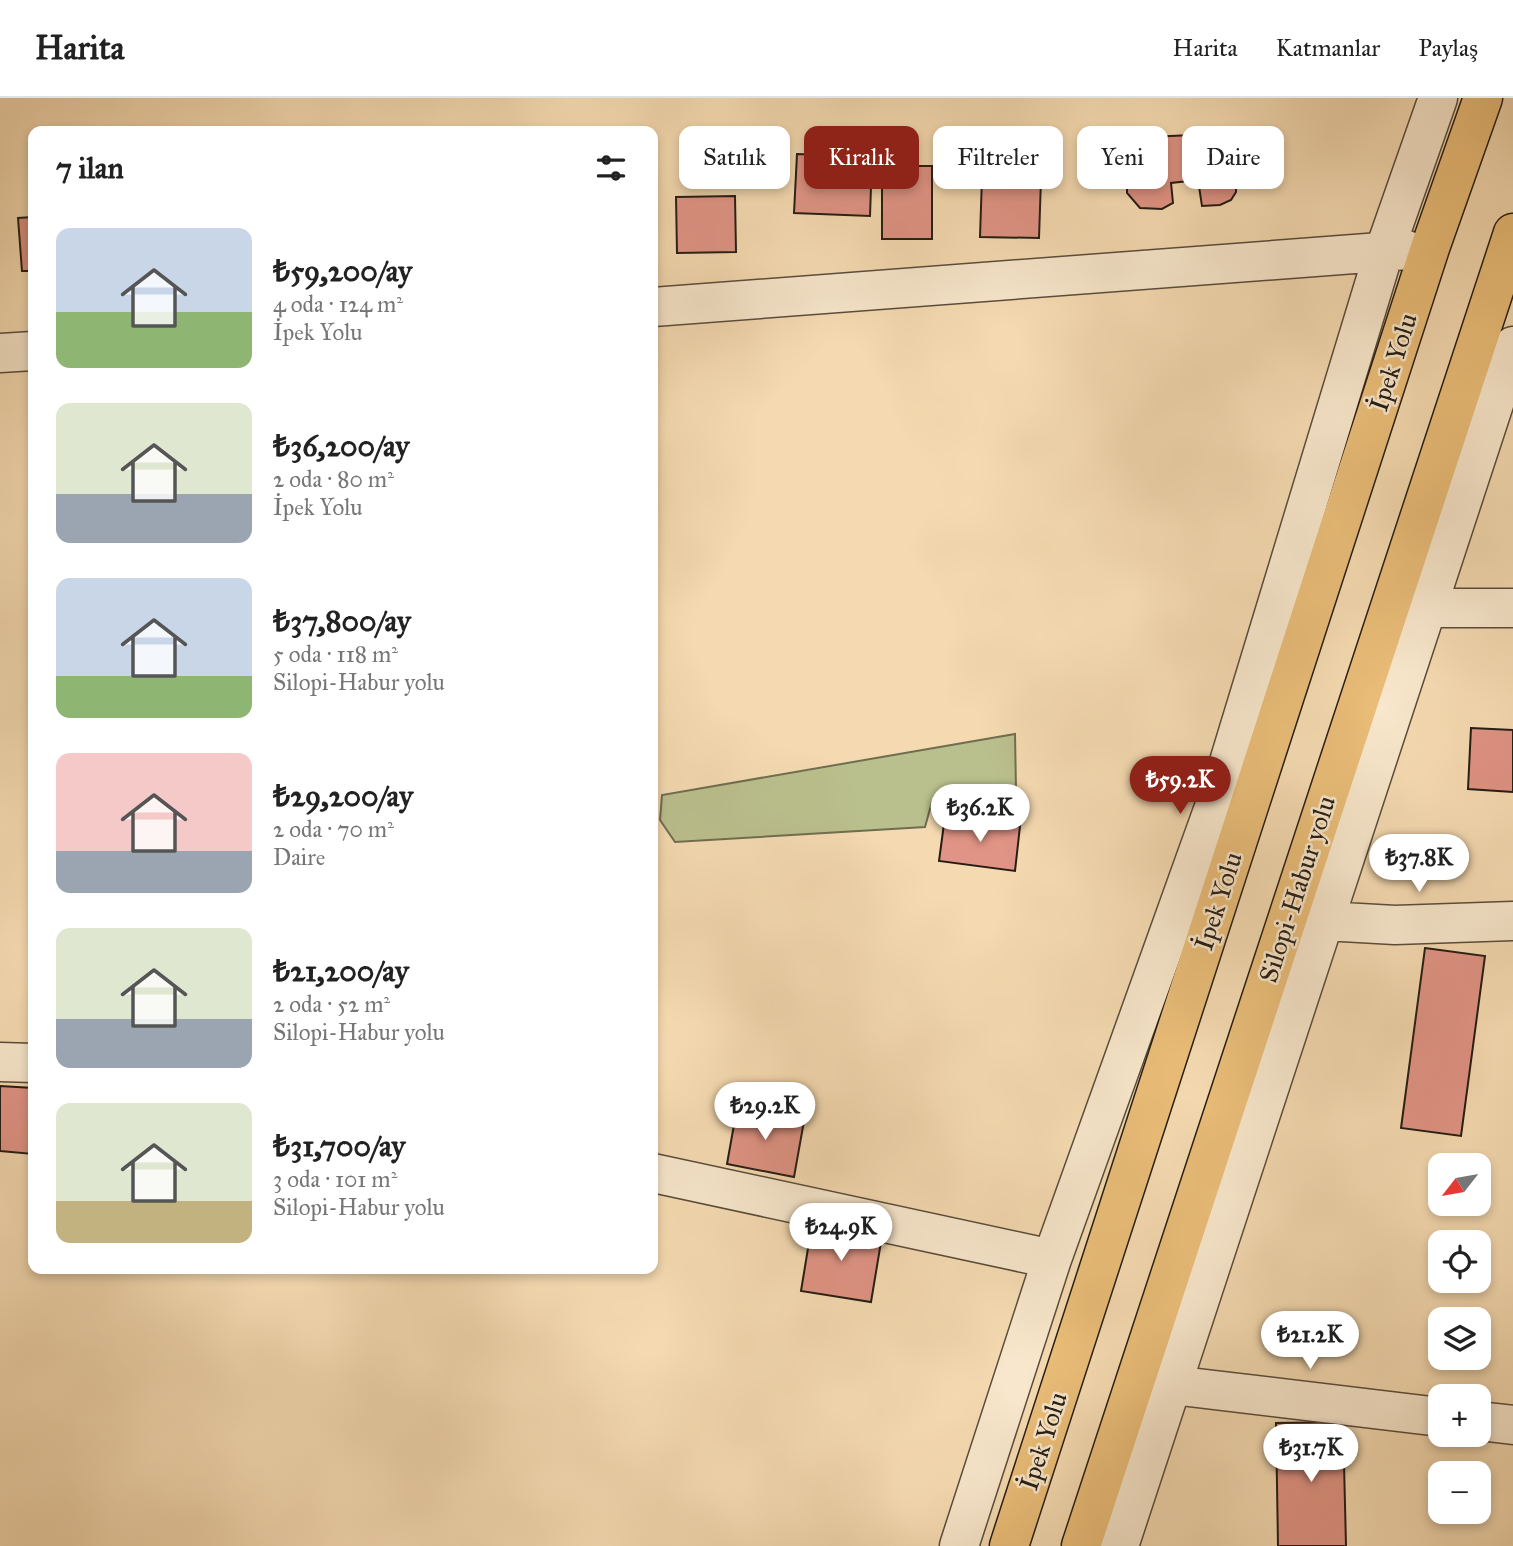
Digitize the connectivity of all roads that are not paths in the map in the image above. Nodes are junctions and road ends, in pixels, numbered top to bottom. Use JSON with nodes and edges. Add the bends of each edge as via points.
{"nodes":[{"id":1,"x":1438,"y":98,"type":"edge"},
{"id":2,"x":1483,"y":98,"type":"edge"},
{"id":3,"x":1513,"y":233,"type":"edge"},
{"id":4,"x":1430,"y":248,"type":"junction"},
{"id":5,"x":1384,"y":252,"type":"junction"},
{"id":6,"x":658,"y":307,"type":"edge"},
{"id":7,"x":1513,"y":346,"type":"edge"},
{"id":8,"x":28,"y":351,"type":"edge"},
{"id":9,"x":0,"y":353,"type":"edge"},
{"id":10,"x":1427,"y":608,"type":"junction"},
{"id":11,"x":1513,"y":608,"type":"edge"},
{"id":12,"x":1324,"y":921,"type":"junction"},
{"id":13,"x":1513,"y":921,"type":"edge"},
{"id":14,"x":0,"y":1062,"type":"edge"},
{"id":15,"x":28,"y":1063,"type":"edge"},
{"id":16,"x":658,"y":1174,"type":"edge"},
{"id":17,"x":1052,"y":1259,"type":"junction"},
{"id":18,"x":1172,"y":1385,"type":"junction"},
{"id":19,"x":1428,"y":1416,"type":"edge"},
{"id":20,"x":1491,"y":1422,"type":"edge"},
{"id":21,"x":1513,"y":1425,"type":"edge"},
{"id":22,"x":959,"y":1546,"type":"edge"},
{"id":23,"x":1009,"y":1546,"type":"edge"},
{"id":24,"x":1081,"y":1546,"type":"edge"},
{"id":25,"x":1119,"y":1546,"type":"edge"}],
"edges":[{"from":1,"to":5,"type":"street"},
{"from":2,"to":4,"type":"highway","name":"İpek Yolu"},
{"from":3,"to":24,"type":"highway","name":"Silopi-Habur yolu"},
{"from":4,"to":5,"type":"street"},
{"from":4,"to":23,"type":"highway","name":"İpek Yolu"},
{"from":5,"to":6,"type":"street"},
{"from":5,"to":17,"type":"street","via":[[1222,785]]},
{"from":7,"to":10,"type":"street"},
{"from":8,"to":9,"type":"street"},
{"from":10,"to":11,"type":"street"},
{"from":10,"to":12,"type":"street"},
{"from":12,"to":13,"type":"street","via":[[1395,925]]},
{"from":12,"to":18,"type":"street"},
{"from":14,"to":15,"type":"street"},
{"from":16,"to":17,"type":"street"},
{"from":17,"to":22,"type":"street"},
{"from":18,"to":19,"type":"street"},
{"from":18,"to":25,"type":"street"},
{"from":20,"to":21,"type":"street"}]}
